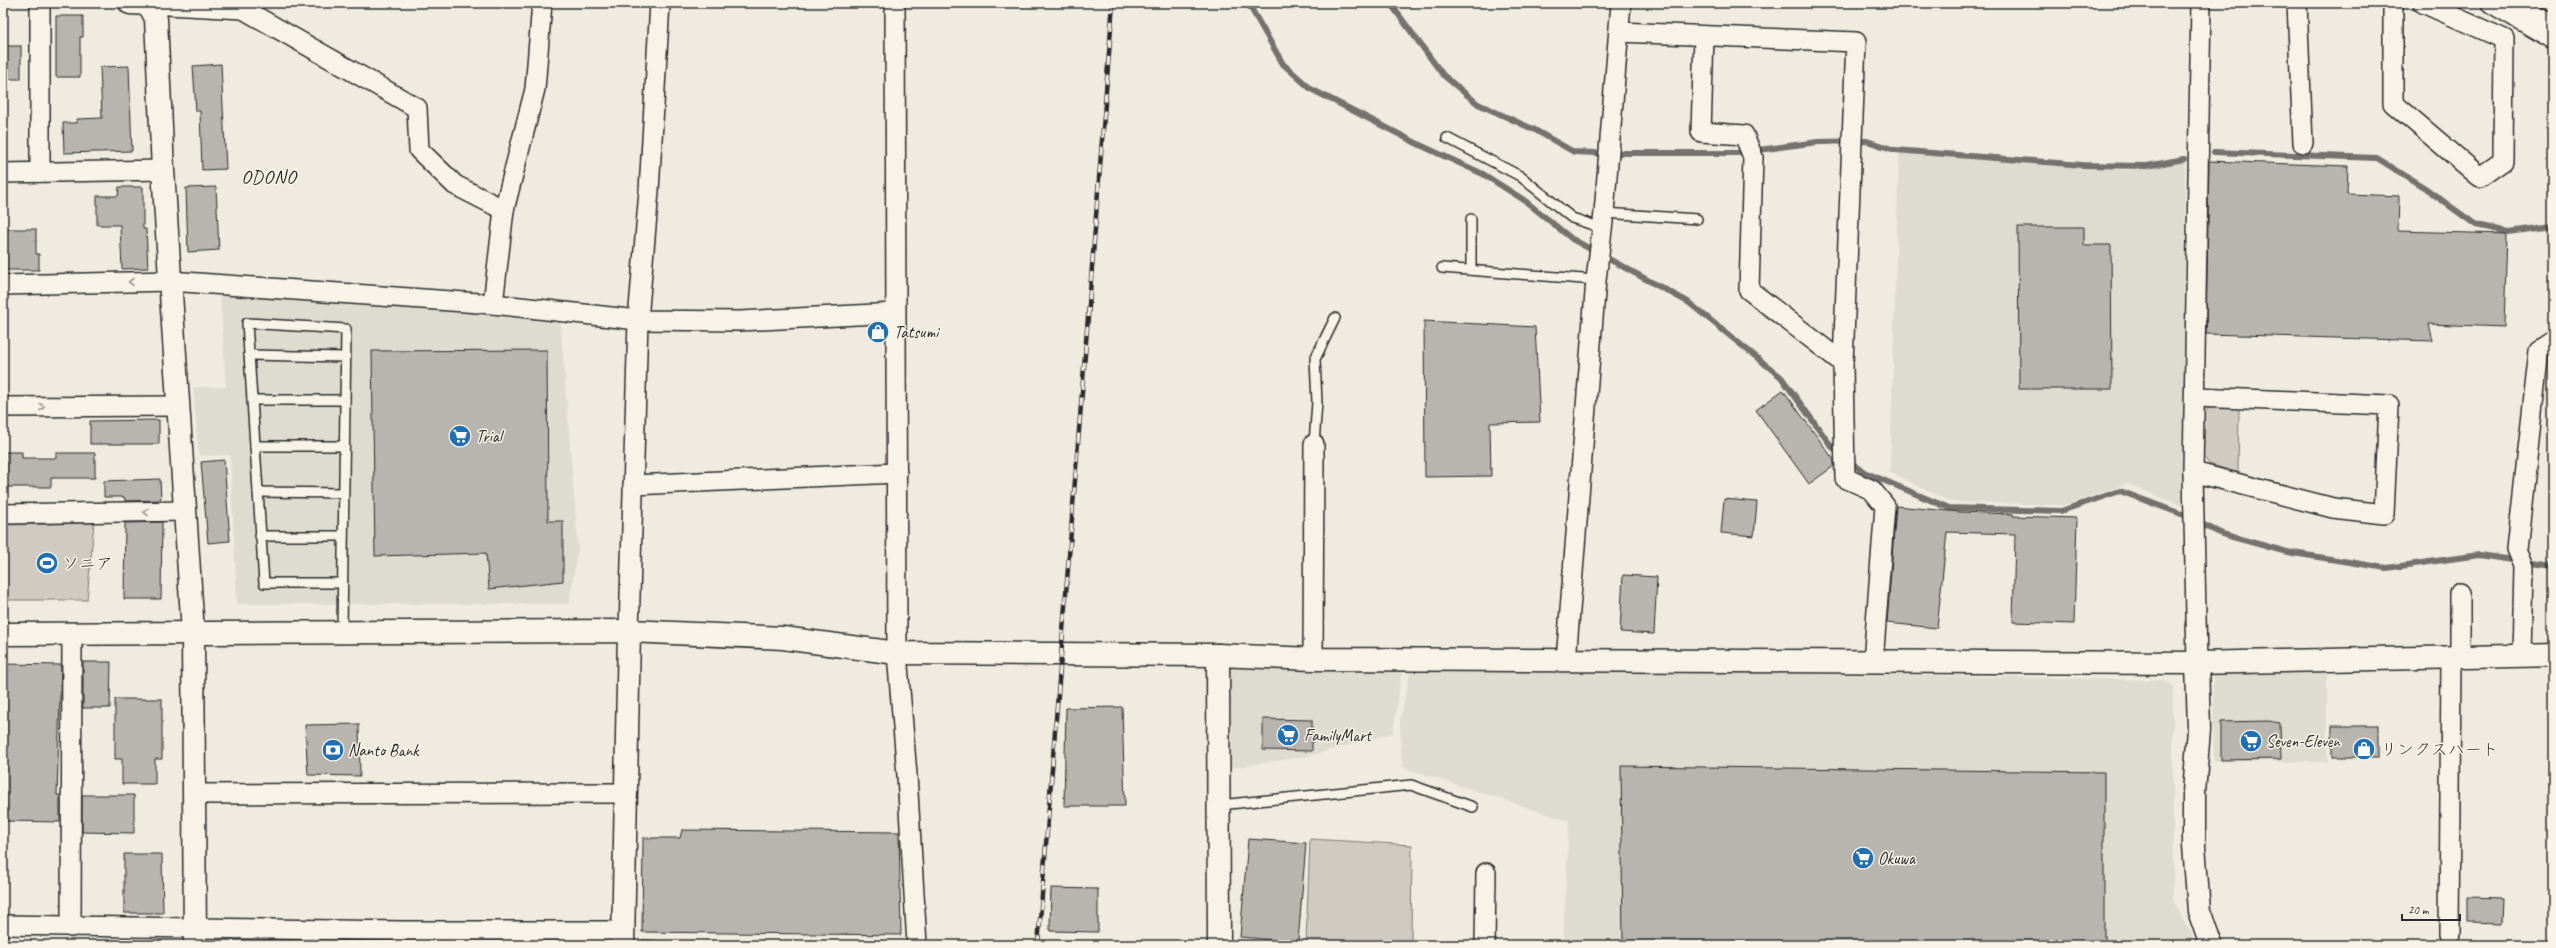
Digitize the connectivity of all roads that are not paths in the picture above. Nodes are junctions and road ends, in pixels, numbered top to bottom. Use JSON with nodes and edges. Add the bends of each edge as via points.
{"nodes":[{"id":1,"x":40,"y":3,"type":"edge"},
{"id":2,"x":542,"y":3,"type":"edge"},
{"id":3,"x":660,"y":3,"type":"edge"},
{"id":4,"x":895,"y":3,"type":"edge"},
{"id":5,"x":1621,"y":3,"type":"edge"},
{"id":6,"x":2201,"y":3,"type":"edge"},
{"id":7,"x":2297,"y":3,"type":"edge"},
{"id":8,"x":2393,"y":3,"type":"edge"},
{"id":9,"x":2424,"y":3,"type":"edge"},
{"id":10,"x":2491,"y":3,"type":"edge"},
{"id":11,"x":2498,"y":3,"type":"edge"},
{"id":12,"x":140,"y":4,"type":"edge"},
{"id":13,"x":2553,"y":22,"type":"edge"},
{"id":14,"x":1619,"y":32,"type":"junction"},
{"id":15,"x":1704,"y":36,"type":"junction"},
{"id":16,"x":2553,"y":39,"type":"edge"},
{"id":17,"x":1447,"y":138,"type":"dead end"},
{"id":18,"x":2303,"y":143,"type":"dead end"},
{"id":19,"x":163,"y":170,"type":"junction"},
{"id":20,"x":40,"y":172,"type":"junction"},
{"id":21,"x":3,"y":173,"type":"edge"},
{"id":22,"x":504,"y":210,"type":"junction"},
{"id":23,"x":1471,"y":218,"type":"dead end"},
{"id":24,"x":1698,"y":219,"type":"dead end"},
{"id":25,"x":1603,"y":221,"type":"junction"},
{"id":26,"x":1442,"y":268,"type":"dead end"},
{"id":27,"x":1471,"y":270,"type":"junction"},
{"id":28,"x":1596,"y":280,"type":"junction"},
{"id":29,"x":170,"y":281,"type":"junction"},
{"id":30,"x":3,"y":285,"type":"edge"},
{"id":31,"x":493,"y":304,"type":"junction"},
{"id":32,"x":895,"y":314,"type":"junction"},
{"id":33,"x":1335,"y":318,"type":"dead end"},
{"id":34,"x":638,"y":320,"type":"junction"},
{"id":35,"x":2553,"y":342,"type":"edge"},
{"id":36,"x":249,"y":356,"type":"junction"},
{"id":37,"x":345,"y":357,"type":"junction"},
{"id":38,"x":1843,"y":364,"type":"junction"},
{"id":39,"x":2196,"y":397,"type":"junction"},
{"id":40,"x":252,"y":400,"type":"junction"},
{"id":41,"x":344,"y":400,"type":"junction"},
{"id":42,"x":178,"y":406,"type":"junction"},
{"id":43,"x":3,"y":407,"type":"edge"},
{"id":44,"x":1314,"y":444,"type":"joint"},
{"id":45,"x":255,"y":446,"type":"junction"},
{"id":46,"x":344,"y":446,"type":"junction"},
{"id":47,"x":2194,"y":472,"type":"junction"},
{"id":48,"x":897,"y":473,"type":"junction"},
{"id":49,"x":633,"y":485,"type":"junction"},
{"id":50,"x":258,"y":492,"type":"junction"},
{"id":51,"x":344,"y":493,"type":"junction"},
{"id":52,"x":185,"y":511,"type":"junction"},
{"id":53,"x":3,"y":514,"type":"edge"},
{"id":54,"x":260,"y":536,"type":"junction"},
{"id":55,"x":343,"y":536,"type":"junction"},
{"id":56,"x":342,"y":583,"type":"junction"},
{"id":57,"x":2460,"y":593,"type":"dead end"},
{"id":58,"x":629,"y":631,"type":"junction"},
{"id":59,"x":342,"y":632,"type":"junction"},
{"id":60,"x":193,"y":633,"type":"junction"},
{"id":61,"x":3,"y":634,"type":"edge"},
{"id":62,"x":72,"y":634,"type":"junction"},
{"id":63,"x":897,"y":653,"type":"junction"},
{"id":64,"x":1218,"y":655,"type":"junction"},
{"id":65,"x":2553,"y":655,"type":"edge"},
{"id":66,"x":2456,"y":656,"type":"junction"},
{"id":67,"x":2522,"y":656,"type":"junction"},
{"id":68,"x":1313,"y":659,"type":"junction"},
{"id":69,"x":1566,"y":661,"type":"junction"},
{"id":70,"x":1873,"y":662,"type":"junction"},
{"id":71,"x":2197,"y":663,"type":"junction"},
{"id":72,"x":624,"y":793,"type":"junction"},
{"id":73,"x":194,"y":794,"type":"junction"},
{"id":74,"x":1220,"y":805,"type":"junction"},
{"id":75,"x":1473,"y":807,"type":"dead end"},
{"id":76,"x":1486,"y":873,"type":"dead end"},
{"id":77,"x":3,"y":926,"type":"edge"},
{"id":78,"x":71,"y":927,"type":"junction"},
{"id":79,"x":2449,"y":935,"type":"dead end"},
{"id":80,"x":195,"y":937,"type":"edge"},
{"id":81,"x":622,"y":938,"type":"edge"},
{"id":82,"x":1219,"y":942,"type":"edge"},
{"id":83,"x":917,"y":944,"type":"edge"},
{"id":84,"x":1485,"y":945,"type":"edge"},
{"id":85,"x":2211,"y":945,"type":"edge"}],
"edges":[{"from":1,"to":20,"type":"street"},
{"from":2,"to":22,"type":"street","via":[[535,89]]},
{"from":3,"to":34,"type":"street","via":[[650,191]]},
{"from":4,"to":32,"type":"street"},
{"from":5,"to":14,"type":"street"},
{"from":6,"to":39,"type":"street"},
{"from":7,"to":18,"type":"street"},
{"from":8,"to":9,"type":"street","via":[[2393,103],[2480,176],[2504,160],[2504,39]]},
{"from":10,"to":16,"type":"street"},
{"from":11,"to":13,"type":"street"},
{"from":12,"to":19,"type":"street","via":[[156,19]]},
{"from":12,"to":22,"type":"street","via":[[243,9],[417,108],[419,150],[456,185]]},
{"from":14,"to":15,"type":"street"},
{"from":14,"to":25,"type":"street"},
{"from":15,"to":38,"type":"street","via":[[1701,132],[1744,135],[1752,151],[1749,290]]},
{"from":15,"to":38,"type":"street","via":[[1856,42]]},
{"from":17,"to":25,"type":"lane","via":[[1520,176],[1572,218]]},
{"from":19,"to":20,"type":"street"},
{"from":19,"to":29,"type":"street"},
{"from":20,"to":21,"type":"street"},
{"from":22,"to":31,"type":"street"},
{"from":23,"to":27,"type":"lane"},
{"from":24,"to":25,"type":"lane"},
{"from":25,"to":28,"type":"street"},
{"from":26,"to":27,"type":"lane"},
{"from":27,"to":28,"type":"lane"},
{"from":28,"to":69,"type":"street"},
{"from":29,"to":30,"type":"street","one_way":true},
{"from":29,"to":31,"type":"street"},
{"from":29,"to":42,"type":"street"},
{"from":31,"to":34,"type":"street"},
{"from":32,"to":34,"type":"street","via":[[740,322]]},
{"from":32,"to":48,"type":"street"},
{"from":33,"to":44,"type":"lane","via":[[1315,359],[1317,402]]},
{"from":34,"to":49,"type":"street"},
{"from":35,"to":67,"type":"street","via":[[2539,350],[2520,558]]},
{"from":36,"to":37,"type":"lane"},
{"from":36,"to":37,"type":"lane","via":[[247,323],[346,329]]},
{"from":36,"to":40,"type":"lane"},
{"from":37,"to":41,"type":"lane"},
{"from":38,"to":70,"type":"street","via":[[1845,478],[1872,490],[1885,506]]},
{"from":39,"to":47,"type":"street"},
{"from":39,"to":47,"type":"street","via":[[2389,405],[2384,514],[2333,508]]},
{"from":40,"to":41,"type":"lane"},
{"from":40,"to":45,"type":"lane"},
{"from":41,"to":46,"type":"lane"},
{"from":43,"to":42,"type":"street","one_way":true},
{"from":42,"to":52,"type":"street"},
{"from":44,"to":68,"type":"street"},
{"from":45,"to":46,"type":"lane"},
{"from":45,"to":50,"type":"lane"},
{"from":46,"to":51,"type":"lane"},
{"from":47,"to":71,"type":"street"},
{"from":48,"to":49,"type":"street"},
{"from":48,"to":63,"type":"street"},
{"from":49,"to":58,"type":"street"},
{"from":50,"to":51,"type":"lane"},
{"from":50,"to":54,"type":"lane"},
{"from":51,"to":55,"type":"lane"},
{"from":52,"to":53,"type":"street","one_way":true},
{"from":52,"to":60,"type":"street"},
{"from":54,"to":55,"type":"lane"},
{"from":54,"to":56,"type":"lane","via":[[264,583]]},
{"from":55,"to":56,"type":"lane"},
{"from":56,"to":59,"type":"lane"},
{"from":57,"to":66,"type":"street"},
{"from":58,"to":59,"type":"street"},
{"from":58,"to":63,"type":"street","via":[[783,638]]},
{"from":58,"to":72,"type":"street"},
{"from":59,"to":60,"type":"street"},
{"from":60,"to":62,"type":"street"},
{"from":60,"to":73,"type":"street"},
{"from":61,"to":62,"type":"street"},
{"from":62,"to":78,"type":"street"},
{"from":63,"to":64,"type":"street"},
{"from":63,"to":83,"type":"street"},
{"from":64,"to":68,"type":"street"},
{"from":64,"to":74,"type":"street"},
{"from":65,"to":67,"type":"street"},
{"from":66,"to":67,"type":"street"},
{"from":66,"to":71,"type":"street"},
{"from":66,"to":79,"type":"street"},
{"from":68,"to":69,"type":"street"},
{"from":69,"to":70,"type":"street"},
{"from":70,"to":71,"type":"street"},
{"from":71,"to":85,"type":"street","via":[[2199,729],[2194,793],[2194,845],[2199,911]]},
{"from":72,"to":73,"type":"street"},
{"from":72,"to":81,"type":"street"},
{"from":73,"to":80,"type":"street"},
{"from":74,"to":75,"type":"lane","via":[[1411,785]]},
{"from":74,"to":82,"type":"street"},
{"from":76,"to":84,"type":"street"},
{"from":77,"to":78,"type":"street"},
{"from":78,"to":80,"type":"street"},
{"from":80,"to":81,"type":"street"}]}
